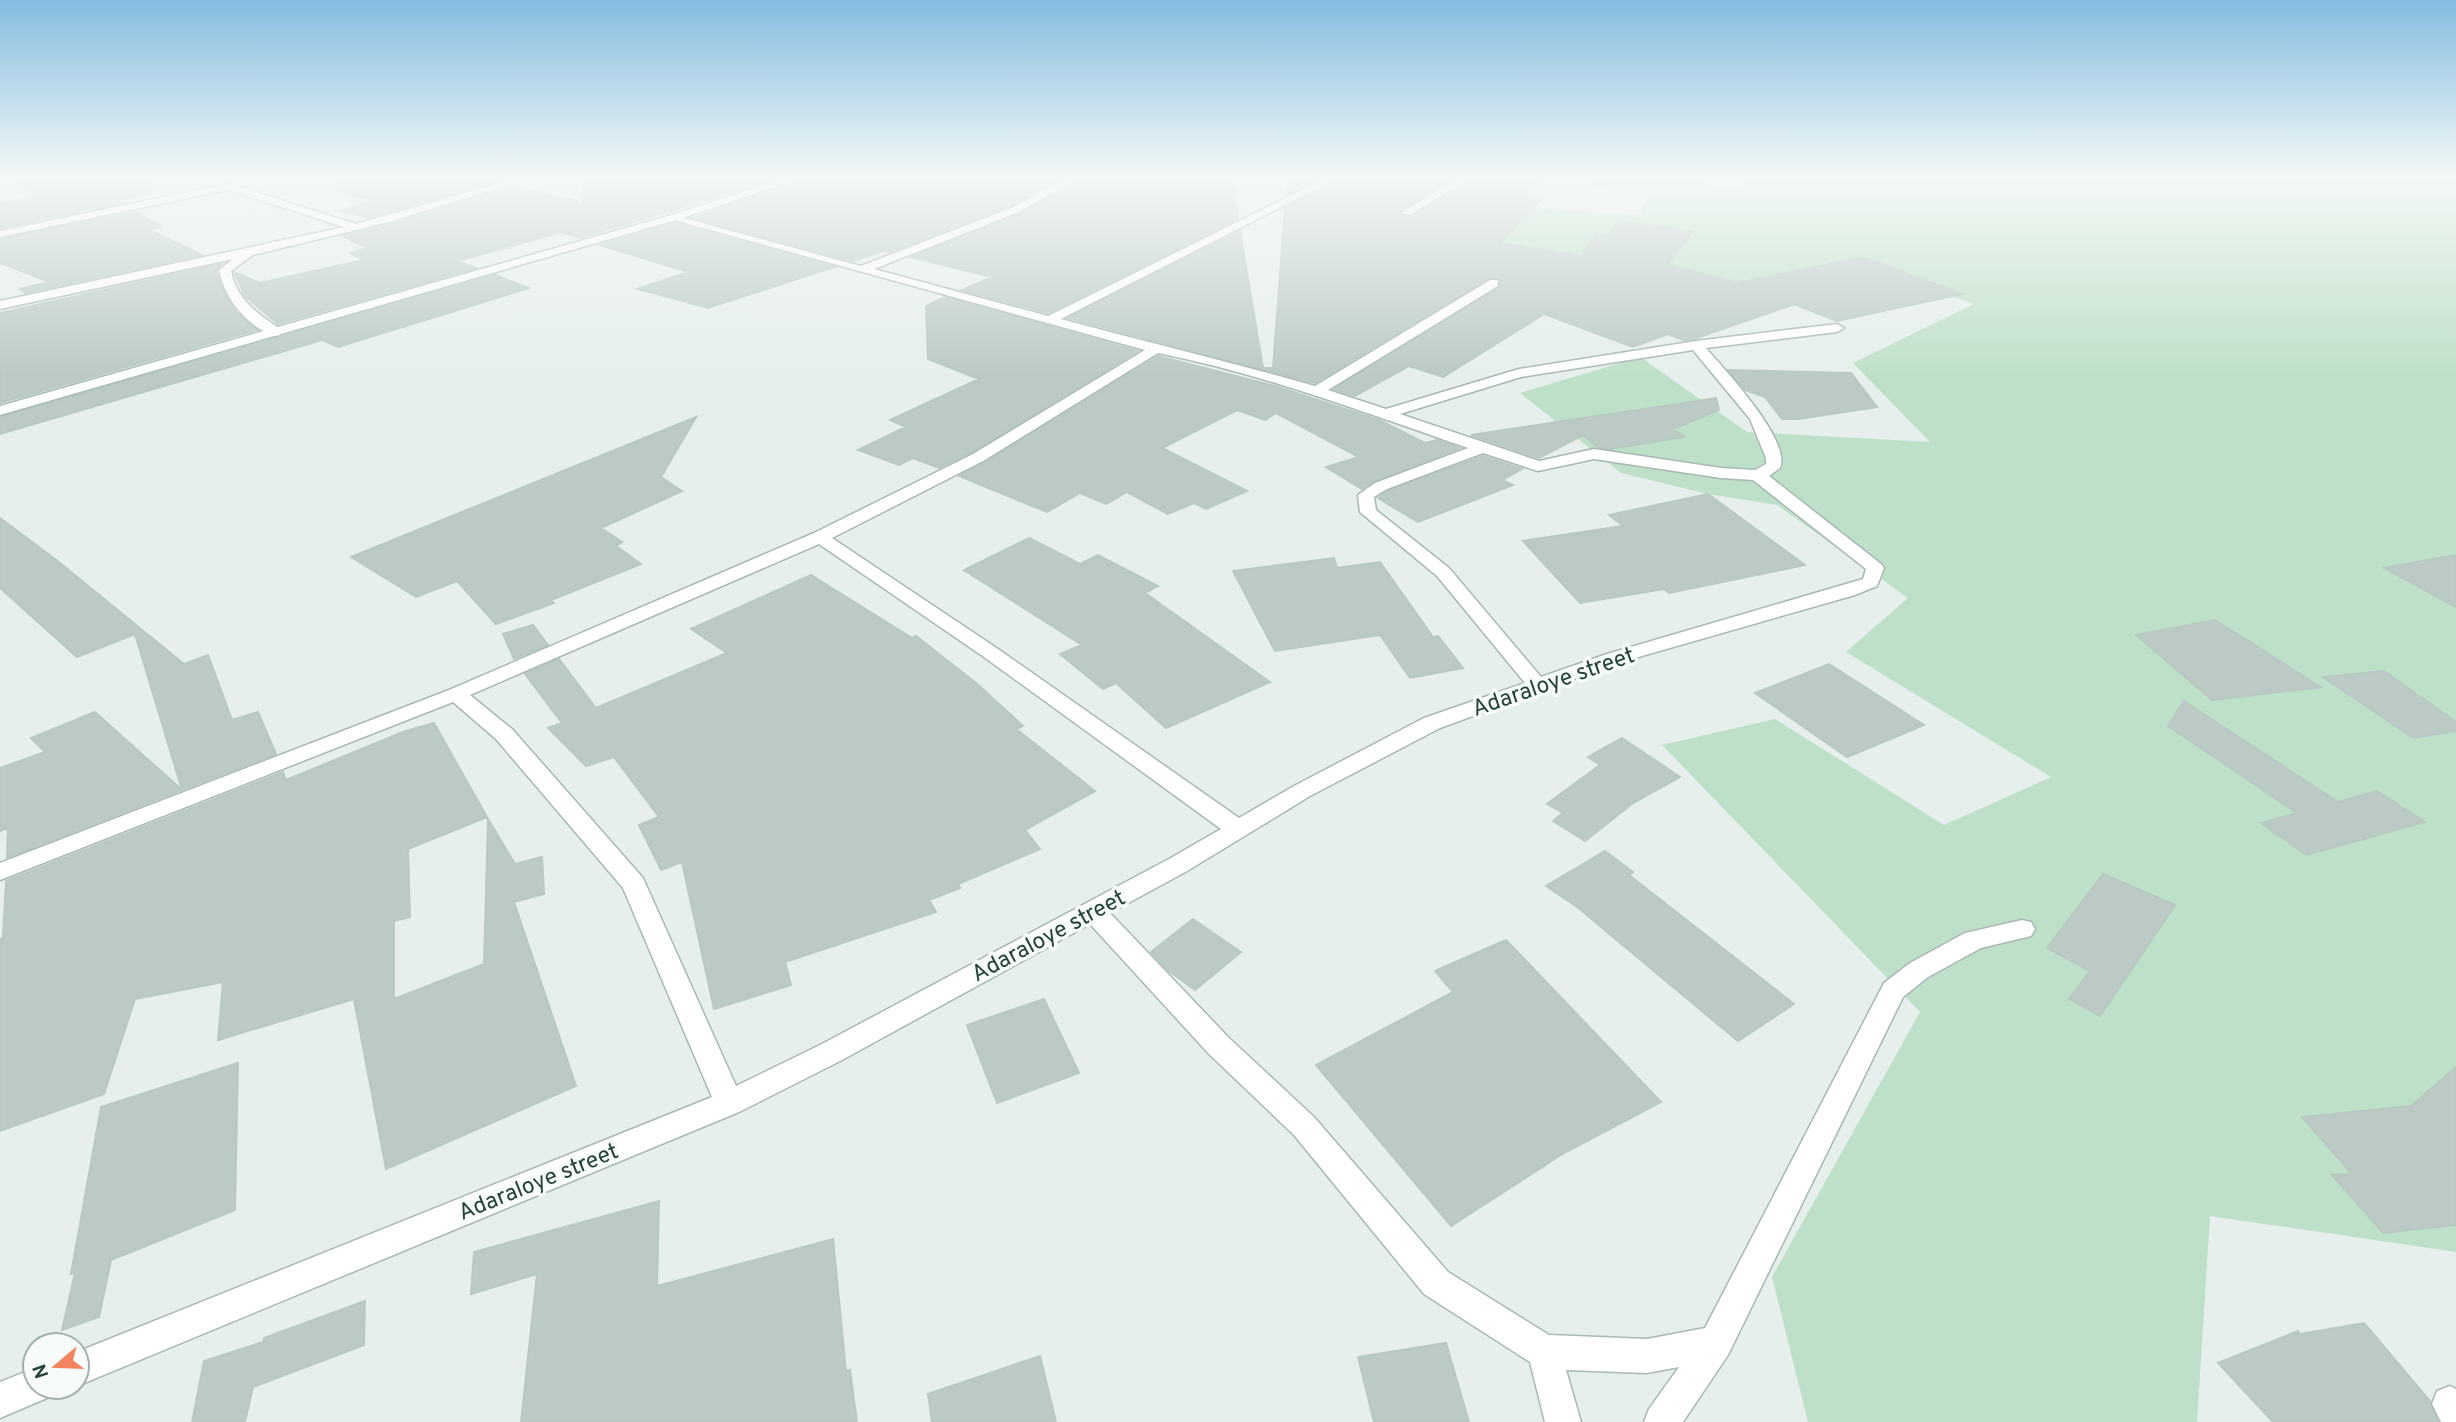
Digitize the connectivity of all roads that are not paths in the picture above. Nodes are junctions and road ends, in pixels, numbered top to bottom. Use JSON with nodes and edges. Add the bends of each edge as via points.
{"nodes":[{"id":1,"x":282,"y":244,"type":"edge"},
{"id":2,"x":580,"y":244,"type":"edge"},
{"id":3,"x":771,"y":244,"type":"edge"},
{"id":4,"x":926,"y":244,"type":"edge"},
{"id":5,"x":1200,"y":244,"type":"edge"},
{"id":6,"x":252,"y":252,"type":"junction"},
{"id":7,"x":863,"y":269,"type":"junction"},
{"id":8,"x":1494,"y":283,"type":"dead end"},
{"id":9,"x":0,"y":304,"type":"edge"},
{"id":10,"x":1050,"y":320,"type":"junction"},
{"id":11,"x":1837,"y":328,"type":"dead end"},
{"id":12,"x":275,"y":332,"type":"junction"},
{"id":13,"x":1696,"y":345,"type":"junction"},
{"id":14,"x":1156,"y":349,"type":"junction"},
{"id":15,"x":1317,"y":391,"type":"junction"},
{"id":16,"x":0,"y":411,"type":"edge"},
{"id":17,"x":1386,"y":414,"type":"junction"},
{"id":18,"x":1484,"y":447,"type":"junction"},
{"id":19,"x":1757,"y":475,"type":"junction"},
{"id":20,"x":820,"y":537,"type":"junction"},
{"id":21,"x":1537,"y":685,"type":"junction"},
{"id":22,"x":456,"y":694,"type":"junction"},
{"id":23,"x":1236,"y":828,"type":"junction"},
{"id":24,"x":0,"y":872,"type":"edge"},
{"id":25,"x":1093,"y":911,"type":"junction"},
{"id":26,"x":2022,"y":929,"type":"dead end"},
{"id":27,"x":729,"y":1103,"type":"junction"},
{"id":28,"x":1716,"y":1343,"type":"junction"},
{"id":29,"x":1544,"y":1352,"type":"junction"},
{"id":30,"x":91,"y":1363,"type":"edge"},
{"id":31,"x":21,"y":1392,"type":"edge"},
{"id":32,"x":0,"y":1400,"type":"edge"},
{"id":33,"x":1563,"y":1422,"type":"edge"},
{"id":34,"x":1662,"y":1422,"type":"edge"}],
"edges":[{"from":1,"to":6,"type":"street"},
{"from":2,"to":12,"type":"street"},
{"from":3,"to":7,"type":"street"},
{"from":4,"to":7,"type":"street"},
{"from":5,"to":10,"type":"street"},
{"from":6,"to":9,"type":"street"},
{"from":6,"to":12,"type":"street","via":[[225,270],[226,280],[232,298]]},
{"from":7,"to":10,"type":"street"},
{"from":8,"to":15,"type":"street"},
{"from":10,"to":14,"type":"street"},
{"from":11,"to":13,"type":"street"},
{"from":12,"to":16,"type":"street"},
{"from":13,"to":17,"type":"street","via":[[1519,373]]},
{"from":13,"to":19,"type":"street","via":[[1757,418],[1770,442],[1774,464]]},
{"from":14,"to":15,"type":"street"},
{"from":14,"to":20,"type":"street","via":[[979,457]]},
{"from":15,"to":17,"type":"street"},
{"from":17,"to":18,"type":"street"},
{"from":18,"to":19,"type":"street","via":[[1538,466],[1594,454]]},
{"from":18,"to":21,"type":"street","via":[[1381,486],[1366,495],[1368,512],[1443,572]]},
{"from":19,"to":21,"type":"street","name":"Adaraloye street","via":[[1875,568],[1871,582],[1614,657]]},
{"from":20,"to":22,"type":"street"},
{"from":20,"to":23,"type":"street"},
{"from":21,"to":23,"type":"street","name":"Adaraloye street","via":[[1432,723]]},
{"from":22,"to":24,"type":"street"},
{"from":22,"to":27,"type":"street","via":[[505,734],[634,884]]},
{"from":23,"to":25,"type":"street","name":"Adaraloye street"},
{"from":25,"to":27,"type":"street","name":"Adaraloye street"},
{"from":25,"to":29,"type":"street","via":[[1219,1046],[1304,1126],[1436,1283]]},
{"from":26,"to":28,"type":"street","via":[[1975,940],[1919,970],[1893,990]]},
{"from":27,"to":30,"type":"street","name":"Adaraloye street"},
{"from":28,"to":29,"type":"street","via":[[1647,1356]]},
{"from":28,"to":34,"type":"street"},
{"from":29,"to":33,"type":"street"},
{"from":31,"to":32,"type":"street"}]}
